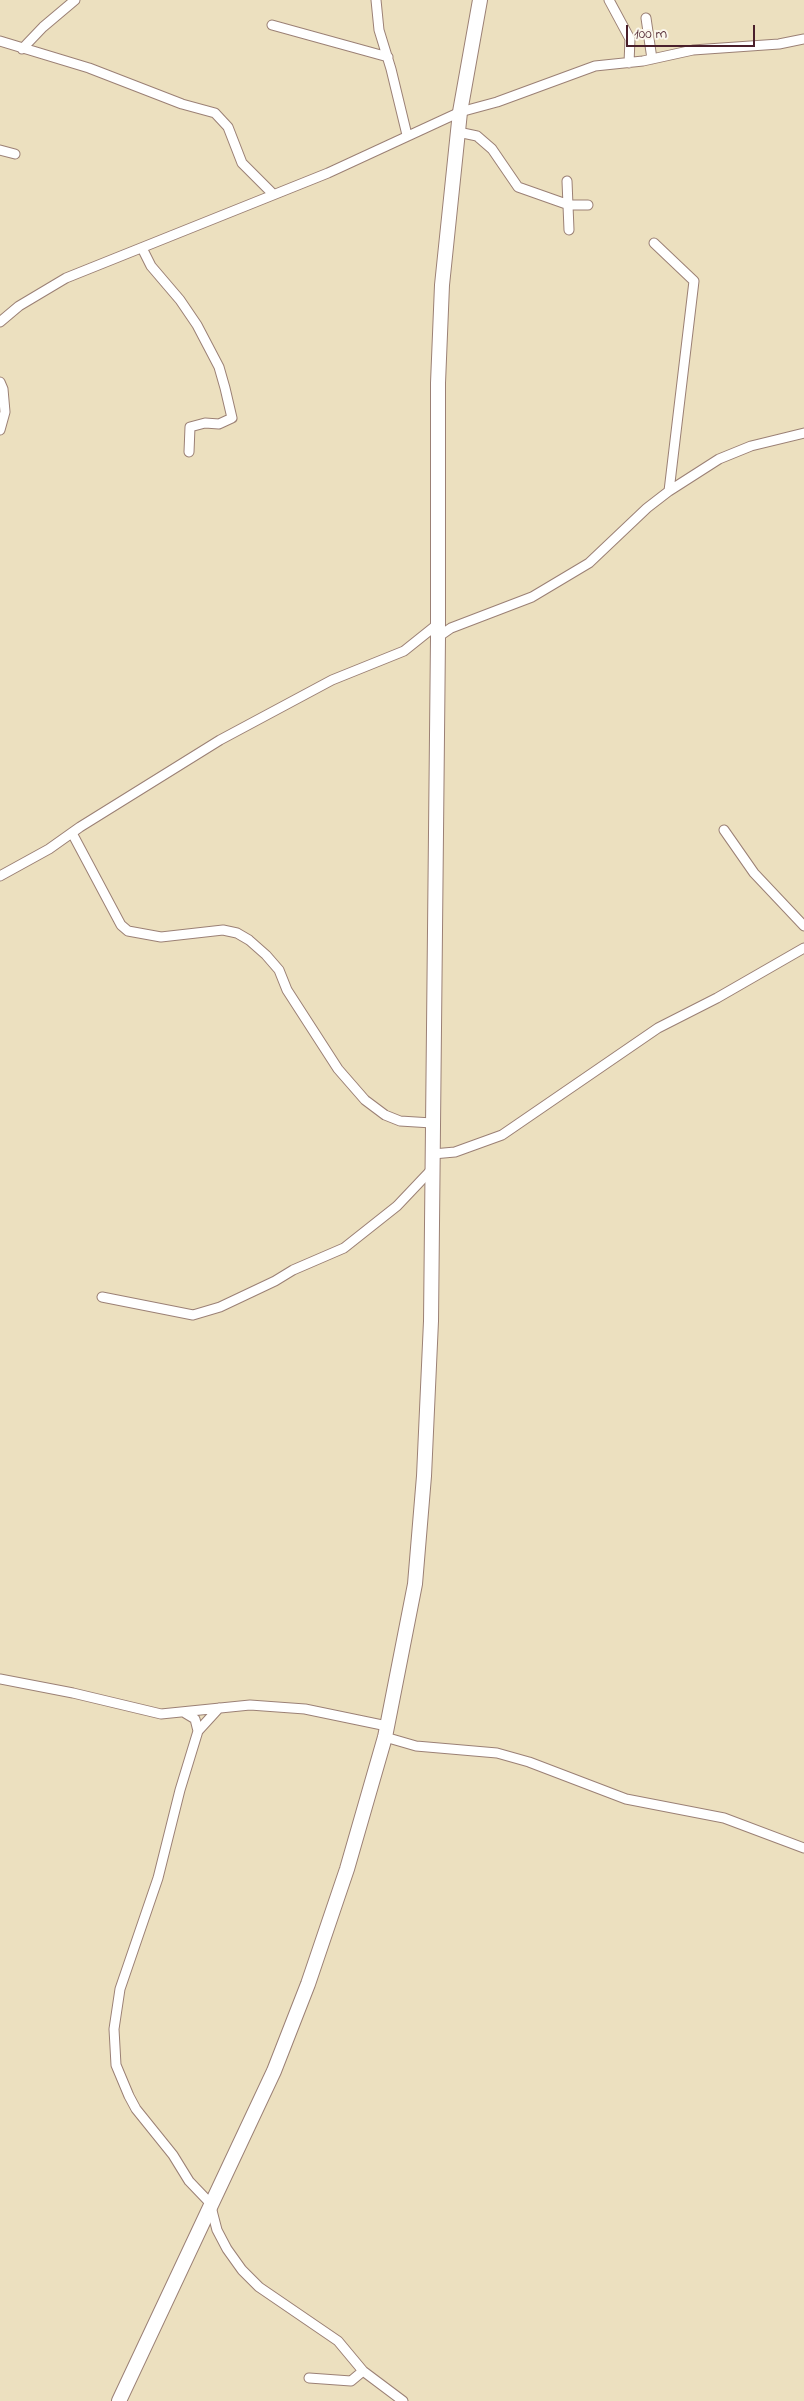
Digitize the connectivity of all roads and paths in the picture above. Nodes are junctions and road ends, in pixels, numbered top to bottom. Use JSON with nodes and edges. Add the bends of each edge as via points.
{"nodes":[{"id":1,"x":75,"y":0,"type":"edge"},
{"id":2,"x":376,"y":0,"type":"edge"},
{"id":3,"x":480,"y":0,"type":"edge"},
{"id":4,"x":609,"y":0,"type":"edge"},
{"id":5,"x":646,"y":18,"type":"dead end"},
{"id":6,"x":272,"y":25,"type":"dead end"},
{"id":7,"x":804,"y":39,"type":"edge"},
{"id":8,"x":0,"y":41,"type":"edge"},
{"id":9,"x":22,"y":49,"type":"junction"},
{"id":10,"x":388,"y":57,"type":"junction"},
{"id":11,"x":652,"y":59,"type":"junction"},
{"id":12,"x":629,"y":63,"type":"junction"},
{"id":13,"x":460,"y":112,"type":"junction"},
{"id":14,"x":458,"y":132,"type":"junction"},
{"id":15,"x":407,"y":135,"type":"junction"},
{"id":16,"x":0,"y":150,"type":"edge"},
{"id":17,"x":15,"y":154,"type":"dead end"},
{"id":18,"x":567,"y":181,"type":"dead end"},
{"id":19,"x":273,"y":194,"type":"junction"},
{"id":20,"x":569,"y":205,"type":"junction"},
{"id":21,"x":588,"y":205,"type":"dead end"},
{"id":22,"x":570,"y":230,"type":"dead end"},
{"id":23,"x":654,"y":243,"type":"dead end"},
{"id":24,"x":142,"y":248,"type":"junction"},
{"id":25,"x":0,"y":322,"type":"edge"},
{"id":26,"x":0,"y":382,"type":"edge"},
{"id":27,"x":0,"y":430,"type":"edge"},
{"id":28,"x":804,"y":433,"type":"edge"},
{"id":29,"x":189,"y":452,"type":"dead end"},
{"id":30,"x":669,"y":491,"type":"junction"},
{"id":31,"x":438,"y":630,"type":"junction"},
{"id":32,"x":724,"y":830,"type":"dead end"},
{"id":33,"x":72,"y":833,"type":"junction"},
{"id":34,"x":0,"y":876,"type":"edge"},
{"id":35,"x":804,"y":926,"type":"edge"},
{"id":36,"x":804,"y":948,"type":"edge"},
{"id":37,"x":432,"y":1123,"type":"junction"},
{"id":38,"x":433,"y":1161,"type":"junction"},
{"id":39,"x":102,"y":1297,"type":"dead end"},
{"id":40,"x":0,"y":1679,"type":"edge"},
{"id":41,"x":219,"y":1708,"type":"junction"},
{"id":42,"x":185,"y":1713,"type":"junction"},
{"id":43,"x":198,"y":1731,"type":"junction"},
{"id":44,"x":386,"y":1732,"type":"junction"},
{"id":45,"x":804,"y":1848,"type":"edge"},
{"id":46,"x":210,"y":2203,"type":"junction"},
{"id":47,"x":199,"y":2229,"type":"junction"},
{"id":48,"x":217,"y":2230,"type":"junction"},
{"id":49,"x":364,"y":2371,"type":"junction"},
{"id":50,"x":309,"y":2378,"type":"dead end"},
{"id":51,"x":119,"y":2401,"type":"edge"},
{"id":52,"x":403,"y":2401,"type":"edge"}],
"edges":[{"from":1,"to":9,"type":"street"},
{"from":2,"to":10,"type":"street","via":[[376,20]]},
{"from":3,"to":13,"type":"main road"},
{"from":4,"to":12,"type":"street","via":[[630,39]]},
{"from":5,"to":11,"type":"street"},
{"from":6,"to":10,"type":"street"},
{"from":7,"to":11,"type":"street","via":[[779,44],[693,50]]},
{"from":8,"to":9,"type":"street"},
{"from":9,"to":19,"type":"street","via":[[89,68],[182,104],[215,113],[228,127],[242,163]]},
{"from":10,"to":15,"type":"street"},
{"from":11,"to":12,"type":"street"},
{"from":12,"to":13,"type":"street","via":[[595,66]]},
{"from":13,"to":14,"type":"main road"},
{"from":13,"to":15,"type":"street"},
{"from":14,"to":20,"type":"street","via":[[477,136],[492,149],[518,186]]},
{"from":14,"to":31,"type":"main road","via":[[442,285],[438,383]]},
{"from":15,"to":19,"type":"street","via":[[336,169]]},
{"from":16,"to":17,"type":"street"},
{"from":18,"to":20,"type":"street"},
{"from":19,"to":24,"type":"street"},
{"from":20,"to":21,"type":"street"},
{"from":20,"to":22,"type":"street"},
{"from":23,"to":30,"type":"street","via":[[694,281]]},
{"from":24,"to":25,"type":"street","via":[[66,278]]},
{"from":24,"to":29,"type":"street","via":[[150,266],[197,325],[219,367],[232,418],[219,424],[190,427]]},
{"from":26,"to":27,"type":"street","via":[[5,412]]},
{"from":28,"to":30,"type":"street","via":[[751,446],[720,459]]},
{"from":30,"to":31,"type":"street","via":[[589,563],[532,597]]},
{"from":31,"to":33,"type":"street","via":[[404,651],[332,680],[220,740]]},
{"from":31,"to":37,"type":"main road"},
{"from":32,"to":35,"type":"street","via":[[754,873]]},
{"from":33,"to":34,"type":"street"},
{"from":33,"to":37,"type":"street","via":[[121,925],[128,930],[161,937],[223,930],[236,932],[249,940],[279,970],[288,990],[338,1069],[365,1100],[393,1118],[416,1124]]},
{"from":36,"to":38,"type":"street","via":[[711,1002],[658,1028],[502,1135]]},
{"from":37,"to":38,"type":"main road"},
{"from":38,"to":39,"type":"street","via":[[397,1206],[344,1248],[220,1307],[193,1315]]},
{"from":38,"to":44,"type":"main road","via":[[431,1321],[424,1476],[415,1584]]},
{"from":40,"to":42,"type":"street","via":[[161,1714]]},
{"from":41,"to":42,"type":"street"},
{"from":41,"to":43,"type":"street"},
{"from":41,"to":44,"type":"street","via":[[305,1709]]},
{"from":42,"to":43,"type":"street","via":[[195,1719]]},
{"from":43,"to":46,"type":"street","via":[[158,1878],[120,1989],[114,2049],[116,2065],[136,2109],[174,2155],[189,2182]]},
{"from":44,"to":45,"type":"street","via":[[416,1746],[497,1753],[626,1799],[724,1818]]},
{"from":44,"to":46,"type":"main road","via":[[347,1869],[308,1984],[274,2071]]},
{"from":46,"to":47,"type":"main road"},
{"from":46,"to":48,"type":"street"},
{"from":47,"to":48,"type":"street"},
{"from":47,"to":51,"type":"main road"},
{"from":48,"to":49,"type":"street","via":[[227,2249],[259,2286],[338,2340]]},
{"from":49,"to":50,"type":"street","via":[[351,2380]]},
{"from":49,"to":52,"type":"street"}]}
